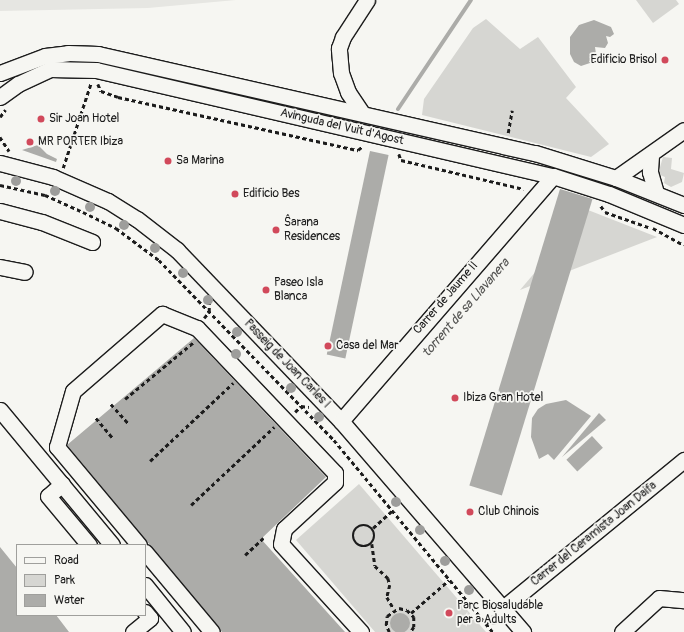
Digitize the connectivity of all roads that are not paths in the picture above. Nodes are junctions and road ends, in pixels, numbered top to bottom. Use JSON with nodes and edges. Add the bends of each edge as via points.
{"nodes":[{"id":1,"x":367,"y":0,"type":"edge"},
{"id":2,"x":0,"y":73,"type":"edge"},
{"id":3,"x":4,"y":101,"type":"edge"},
{"id":4,"x":362,"y":113,"type":"junction"},
{"id":5,"x":684,"y":130,"type":"edge"},
{"id":6,"x":651,"y":156,"type":"junction"},
{"id":7,"x":0,"y":163,"type":"edge"},
{"id":8,"x":553,"y":176,"type":"junction"},
{"id":9,"x":616,"y":178,"type":"junction"},
{"id":10,"x":656,"y":193,"type":"junction"},
{"id":11,"x":684,"y":205,"type":"edge"},
{"id":12,"x":0,"y":211,"type":"edge"},
{"id":13,"x":684,"y":224,"type":"edge"},
{"id":14,"x":92,"y":242,"type":"dead end"},
{"id":15,"x":0,"y":267,"type":"edge"},
{"id":16,"x":25,"y":272,"type":"dead end"},
{"id":17,"x":0,"y":410,"type":"edge"},
{"id":18,"x":341,"y":421,"type":"junction"},
{"id":19,"x":684,"y":460,"type":"edge"},
{"id":20,"x":62,"y":484,"type":"junction"},
{"id":21,"x":88,"y":544,"type":"edge"},
{"id":22,"x":111,"y":544,"type":"edge"},
{"id":23,"x":138,"y":544,"type":"edge"},
{"id":24,"x":146,"y":553,"type":"edge"},
{"id":25,"x":146,"y":586,"type":"edge"},
{"id":26,"x":684,"y":600,"type":"edge"},
{"id":27,"x":503,"y":608,"type":"junction"},
{"id":28,"x":146,"y":613,"type":"edge"},
{"id":29,"x":132,"y":632,"type":"edge"},
{"id":30,"x":184,"y":632,"type":"edge"},
{"id":31,"x":212,"y":632,"type":"edge"},
{"id":32,"x":362,"y":632,"type":"edge"},
{"id":33,"x":523,"y":632,"type":"edge"},
{"id":34,"x":622,"y":632,"type":"edge"}],
"edges":[{"from":1,"to":4,"type":"street","via":[[343,37],[339,48],[341,73],[348,92]]},
{"from":2,"to":4,"type":"street","name":"Avinguda del Vuit d'Agost","via":[[45,56],[68,53],[98,54]]},
{"from":3,"to":8,"type":"street","name":"Avinguda del Vuit d'Agost","via":[[18,84],[50,70],[96,70]]},
{"from":4,"to":9,"type":"street","name":"Avinguda del Vuit d'Agost","via":[[507,146]]},
{"from":5,"to":6,"type":"street"},
{"from":6,"to":9,"type":"street"},
{"from":6,"to":10,"type":"street","via":[[650,172]]},
{"from":7,"to":18,"type":"street","name":"Passeig de Joan Carles I","via":[[59,180],[108,201],[137,219],[177,250]]},
{"from":8,"to":13,"type":"street","name":"Avinguda del Vuit d'Agost","via":[[609,194]]},
{"from":8,"to":18,"type":"street","name":"Carrer de Jaume II"},
{"from":9,"to":10,"type":"street","name":"Avinguda del Vuit d'Agost"},
{"from":10,"to":11,"type":"street","name":"Avinguda del Vuit d'Agost"},
{"from":12,"to":14,"type":"street","via":[[42,222]]},
{"from":15,"to":16,"type":"street"},
{"from":17,"to":20,"type":"street"},
{"from":18,"to":27,"type":"street","name":"Passeig de Joan Carles I"},
{"from":19,"to":27,"type":"street","name":"Carrer del Ceramista Joan Daifa"},
{"from":20,"to":21,"type":"street","via":[[48,496]]},
{"from":20,"to":22,"type":"street"},
{"from":23,"to":32,"type":"street","via":[[57,447],[73,391],[162,314],[196,334],[281,422],[335,473],[335,482],[284,529],[281,544]]},
{"from":24,"to":31,"type":"street"},
{"from":25,"to":30,"type":"street"},
{"from":26,"to":34,"type":"street","via":[[659,598]]},
{"from":27,"to":33,"type":"street","name":"Passeig de Joan Carles I"},
{"from":28,"to":29,"type":"street","via":[[150,618]]}]}
